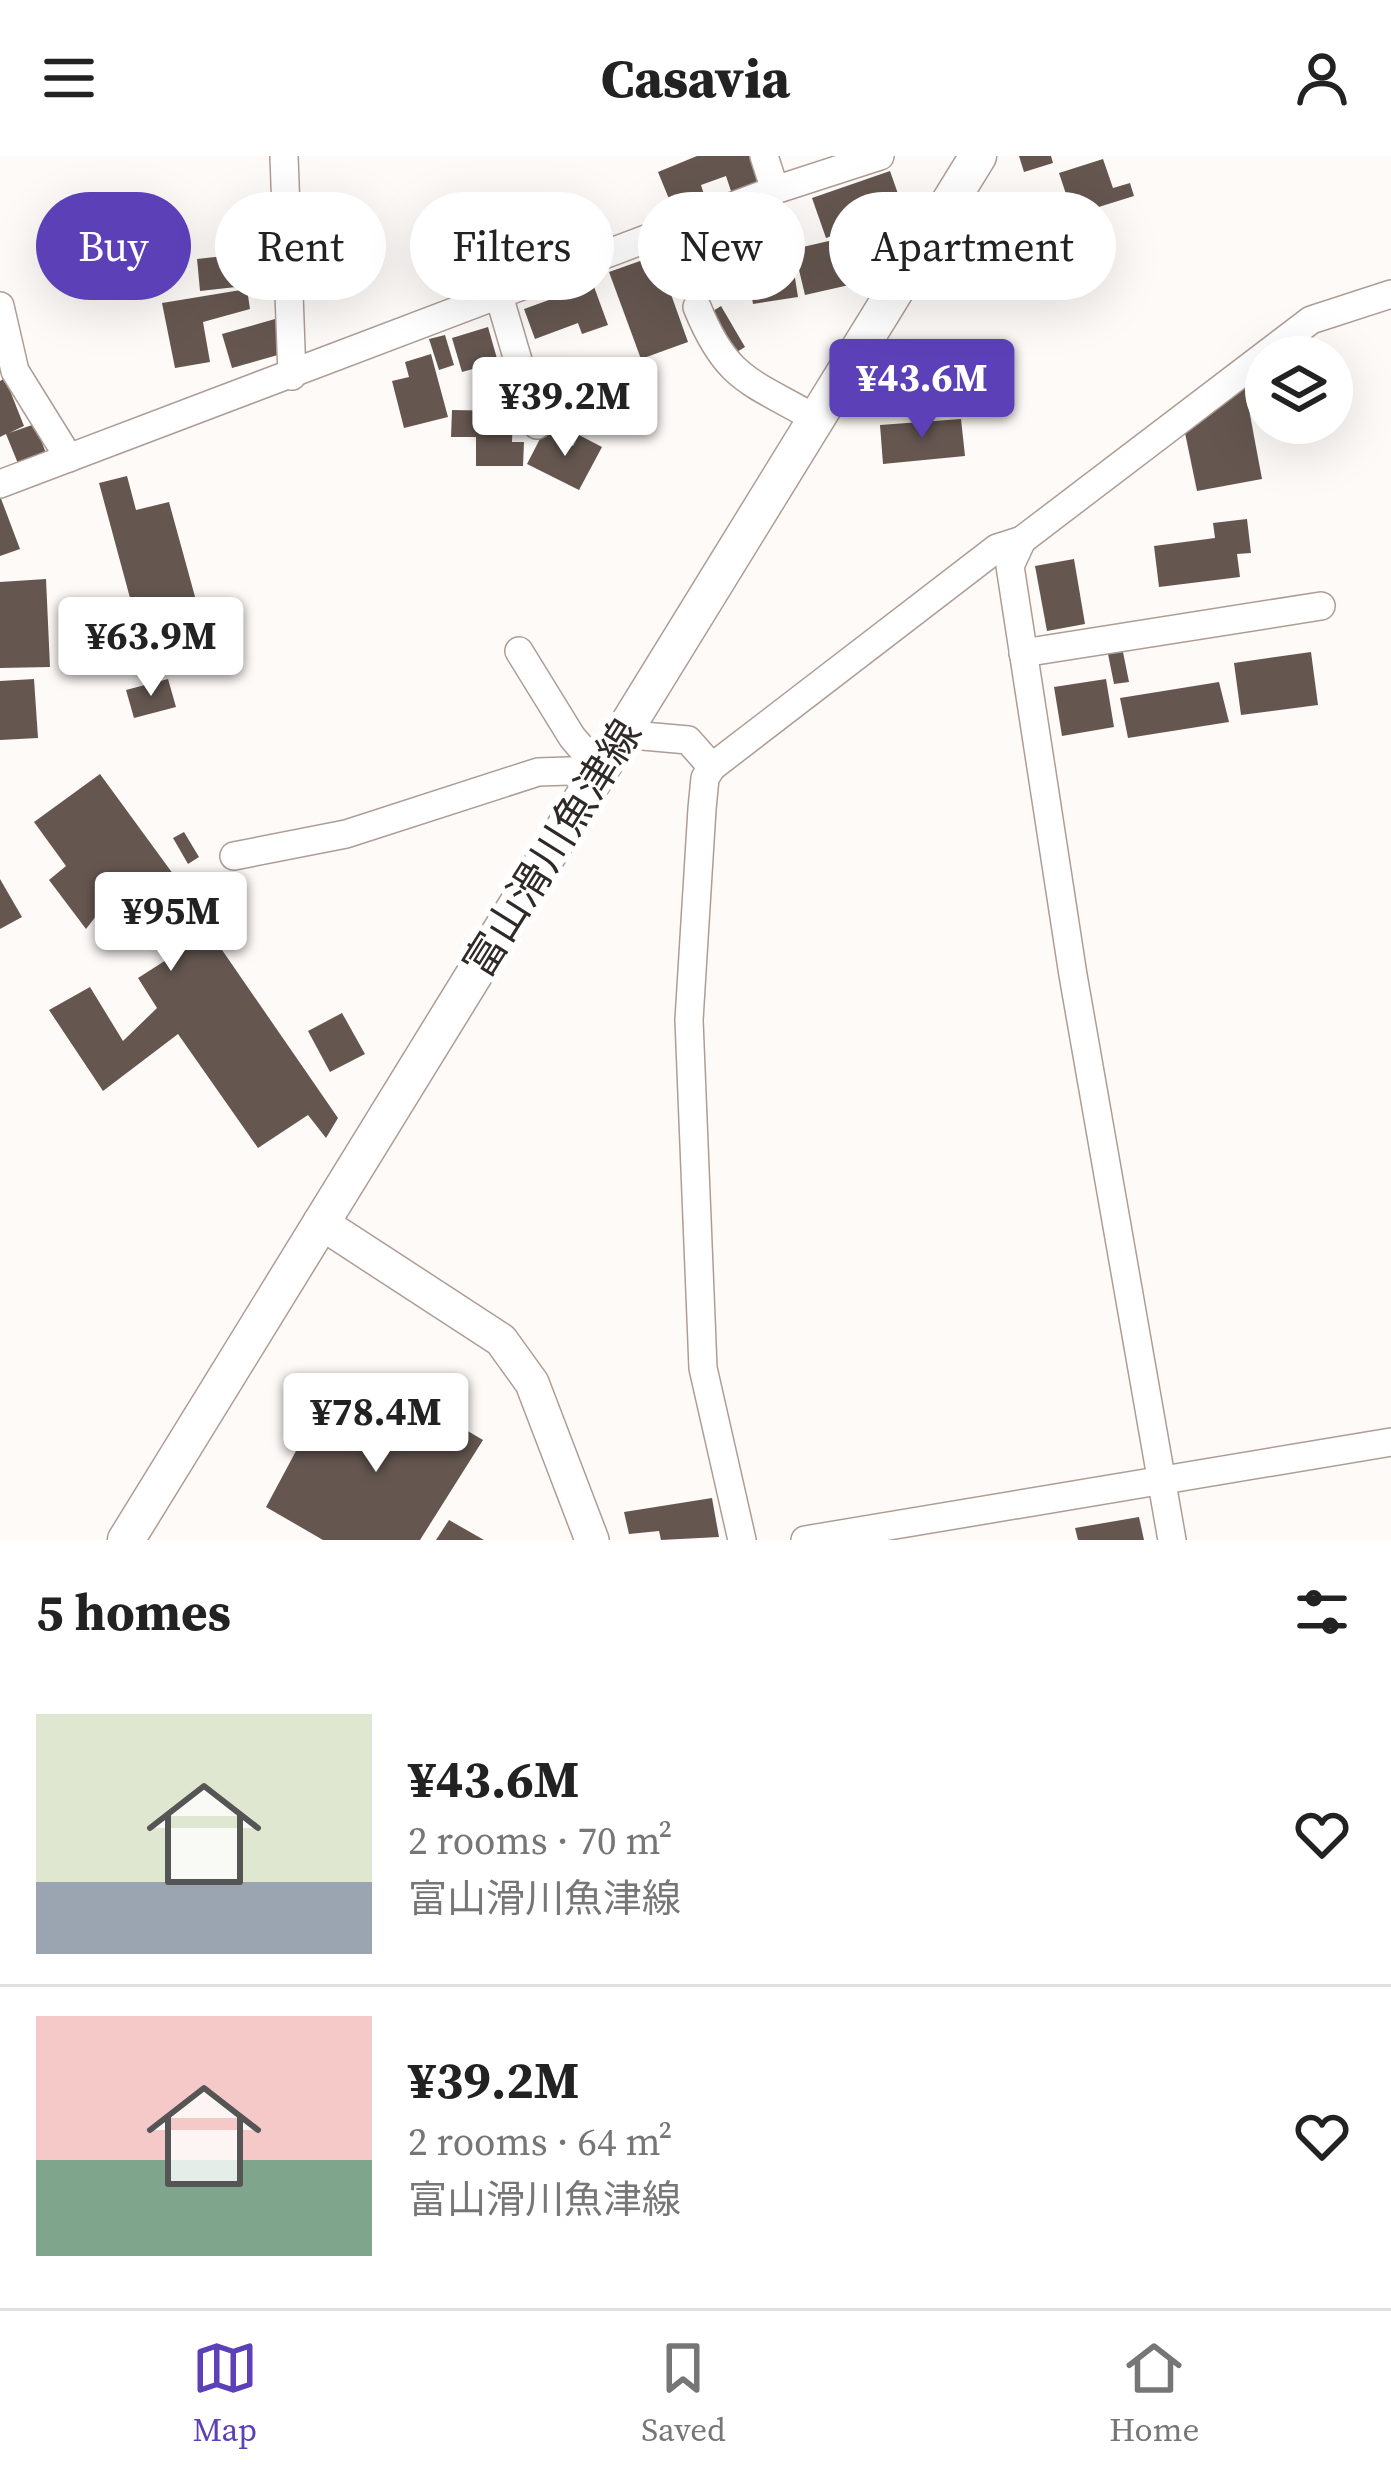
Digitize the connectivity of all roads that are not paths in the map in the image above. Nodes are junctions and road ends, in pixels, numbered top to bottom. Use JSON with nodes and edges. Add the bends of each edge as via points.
{"nodes":[{"id":1,"x":284,"y":156,"type":"edge"},
{"id":2,"x":764,"y":156,"type":"edge"},
{"id":3,"x":880,"y":156,"type":"edge"},
{"id":4,"x":978,"y":156,"type":"edge"},
{"id":5,"x":775,"y":190,"type":"junction"},
{"id":6,"x":614,"y":254,"type":"edge"},
{"id":7,"x":1391,"y":294,"type":"edge"},
{"id":8,"x":497,"y":300,"type":"edge"},
{"id":9,"x":500,"y":300,"type":"edge"},
{"id":10,"x":0,"y":306,"type":"edge"},
{"id":11,"x":697,"y":307,"type":"dead end"},
{"id":12,"x":292,"y":376,"type":"junction"},
{"id":13,"x":816,"y":419,"type":"junction"},
{"id":14,"x":536,"y":425,"type":"dead end"},
{"id":15,"x":69,"y":458,"type":"junction"},
{"id":16,"x":0,"y":484,"type":"edge"},
{"id":17,"x":1022,"y":540,"type":"junction"},
{"id":18,"x":1321,"y":606,"type":"dead end"},
{"id":19,"x":519,"y":651,"type":"dead end"},
{"id":20,"x":1023,"y":653,"type":"junction"},
{"id":21,"x":626,"y":727,"type":"junction"},
{"id":22,"x":712,"y":767,"type":"junction"},
{"id":23,"x":600,"y":770,"type":"junction"},
{"id":24,"x":234,"y":856,"type":"dead end"},
{"id":25,"x":320,"y":1222,"type":"junction"},
{"id":26,"x":1391,"y":1442,"type":"edge"},
{"id":27,"x":1162,"y":1481,"type":"junction"},
{"id":28,"x":126,"y":1540,"type":"edge"},
{"id":29,"x":592,"y":1540,"type":"edge"},
{"id":30,"x":742,"y":1540,"type":"edge"},
{"id":31,"x":805,"y":1540,"type":"edge"},
{"id":32,"x":1172,"y":1540,"type":"edge"}],
"edges":[{"from":1,"to":12,"type":"street"},
{"from":2,"to":5,"type":"street"},
{"from":3,"to":5,"type":"street"},
{"from":4,"to":13,"type":"main road","name":"富山滑川魚津線"},
{"from":5,"to":6,"type":"street"},
{"from":7,"to":17,"type":"street","via":[[1311,320]]},
{"from":8,"to":12,"type":"street"},
{"from":9,"to":14,"type":"street"},
{"from":10,"to":15,"type":"street","via":[[15,371]]},
{"from":11,"to":13,"type":"street","via":[[716,355]]},
{"from":12,"to":15,"type":"street"},
{"from":13,"to":21,"type":"main road","name":"富山滑川魚津線"},
{"from":15,"to":16,"type":"street"},
{"from":17,"to":20,"type":"street","via":[[1010,566]]},
{"from":17,"to":22,"type":"street","via":[[997,548]]},
{"from":18,"to":20,"type":"street"},
{"from":19,"to":23,"type":"street"},
{"from":20,"to":27,"type":"street"},
{"from":21,"to":22,"type":"street","via":[[688,740]]},
{"from":21,"to":23,"type":"main road","name":"富山滑川魚津線"},
{"from":22,"to":30,"type":"street","via":[[702,809],[689,1020],[691,1138],[703,1368]]},
{"from":23,"to":24,"type":"street","via":[[538,772],[346,834]]},
{"from":23,"to":25,"type":"main road","name":"富山滑川魚津線"},
{"from":25,"to":28,"type":"main road","name":"富山滑川魚津線"},
{"from":25,"to":29,"type":"street","via":[[501,1340],[532,1383]]},
{"from":26,"to":27,"type":"street"},
{"from":27,"to":31,"type":"street"},
{"from":27,"to":32,"type":"street"}]}
